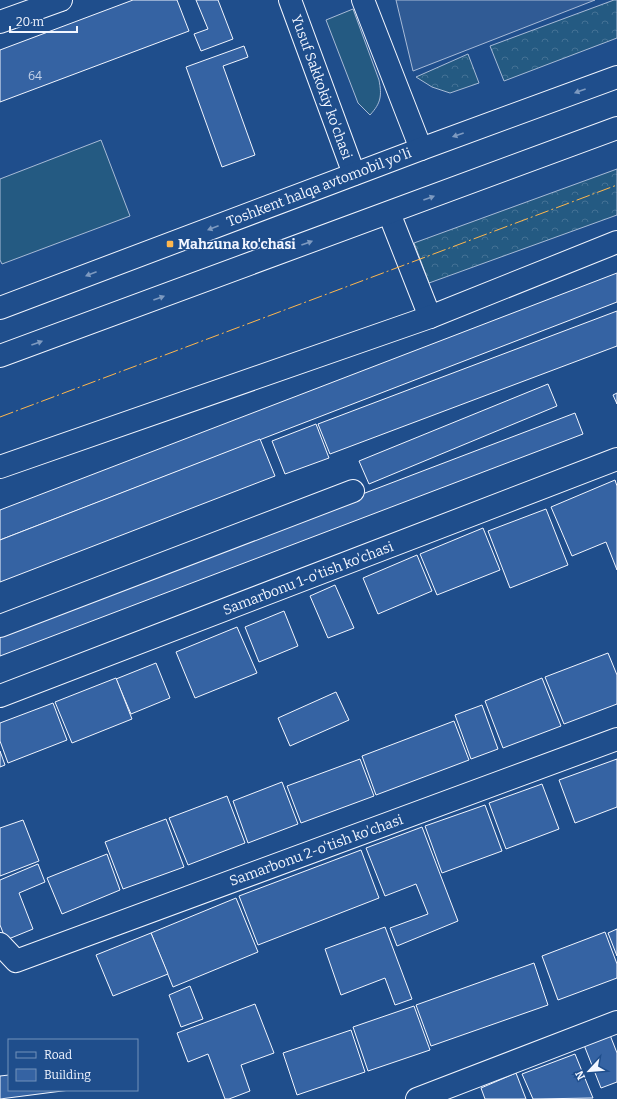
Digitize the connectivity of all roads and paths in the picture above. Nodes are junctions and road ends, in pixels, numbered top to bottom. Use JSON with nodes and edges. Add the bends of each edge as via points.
{"nodes":[{"id":1,"x":61,"y":0,"type":"edge"},
{"id":2,"x":290,"y":0,"type":"edge"},
{"id":3,"x":363,"y":0,"type":"edge"},
{"id":4,"x":0,"y":22,"type":"edge"},
{"id":5,"x":617,"y":77,"type":"edge"},
{"id":6,"x":617,"y":128,"type":"edge"},
{"id":7,"x":421,"y":149,"type":"junction"},
{"id":8,"x":354,"y":174,"type":"junction"},
{"id":9,"x":388,"y":212,"type":"junction"},
{"id":10,"x":617,"y":242,"type":"edge"},
{"id":11,"x":0,"y":308,"type":"edge"},
{"id":12,"x":430,"y":317,"type":"junction"},
{"id":13,"x":0,"y":356,"type":"edge"},
{"id":14,"x":616,"y":463,"type":"edge"},
{"id":15,"x":0,"y":467,"type":"edge"},
{"id":16,"x":353,"y":491,"type":"dead end"},
{"id":17,"x":0,"y":626,"type":"edge"},
{"id":18,"x":0,"y":696,"type":"edge"},
{"id":19,"x":617,"y":739,"type":"edge"},
{"id":20,"x":0,"y":944,"type":"edge"},
{"id":21,"x":617,"y":1022,"type":"edge"},
{"id":22,"x":417,"y":1099,"type":"edge"}],
"edges":[{"from":1,"to":4,"type":"main road"},
{"from":2,"to":8,"type":"main road","name":"Yusuf Sakkokiy ko'chasi"},
{"from":3,"to":7,"type":"main road"},
{"from":5,"to":7,"type":"main road","name":"Toshkent halqa avtomobil yo'li","one_way":true},
{"from":9,"to":6,"type":"main road","one_way":true},
{"from":7,"to":8,"type":"main road","name":"Toshkent halqa avtomobil yo'li"},
{"from":8,"to":11,"type":"main road","name":"Toshkent halqa avtomobil yo'li","one_way":true},
{"from":9,"to":12,"type":"main road"},
{"from":13,"to":9,"type":"main road","one_way":true},
{"from":10,"to":12,"type":"main road"},
{"from":12,"to":15,"type":"main road"},
{"from":14,"to":18,"type":"main road","name":"Samarbonu 1-o'tish ko'chasi"},
{"from":16,"to":17,"type":"main road"},
{"from":19,"to":20,"type":"main road","name":"Samarbonu 2-o'tish ko'chasi","via":[[16,961]]},
{"from":21,"to":22,"type":"main road"}]}
